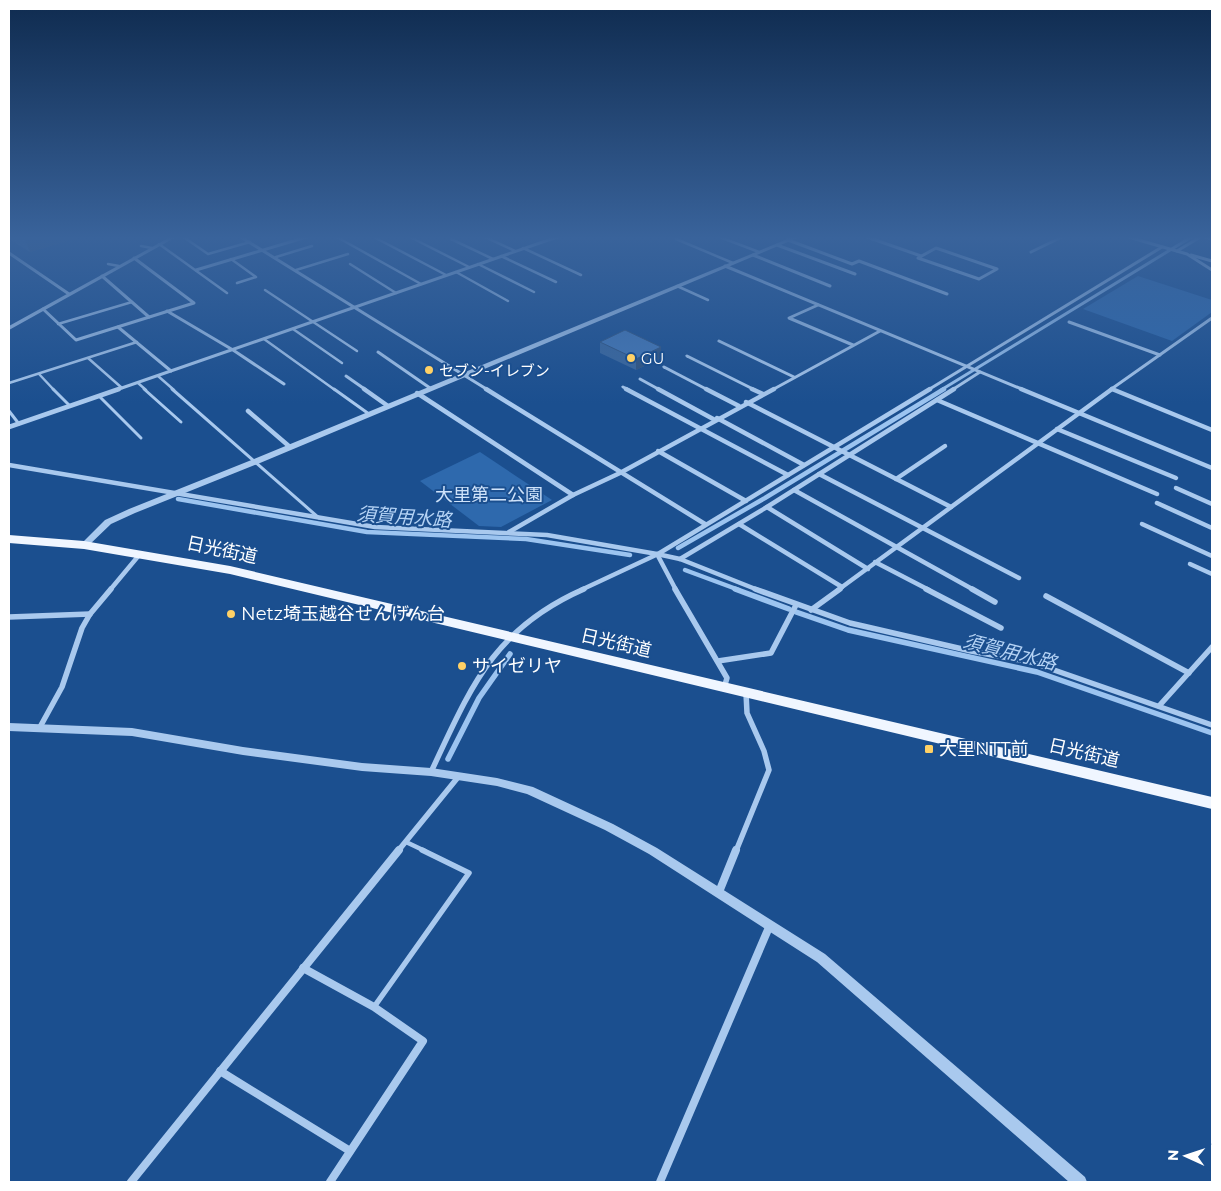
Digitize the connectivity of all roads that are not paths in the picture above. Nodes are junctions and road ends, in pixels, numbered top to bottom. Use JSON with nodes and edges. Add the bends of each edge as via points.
{"nodes":[{"id":1,"x":65,"y":292,"type":"edge"},
{"id":2,"x":73,"y":292,"type":"edge"},
{"id":3,"x":120,"y":292,"type":"edge"},
{"id":4,"x":180,"y":292,"type":"edge"},
{"id":5,"x":268,"y":292,"type":"edge"},
{"id":6,"x":332,"y":292,"type":"edge"},
{"id":7,"x":400,"y":292,"type":"edge"},
{"id":8,"x":492,"y":292,"type":"edge"},
{"id":9,"x":663,"y":292,"type":"edge"},
{"id":10,"x":689,"y":292,"type":"edge"},
{"id":11,"x":786,"y":292,"type":"edge"},
{"id":12,"x":941,"y":292,"type":"edge"},
{"id":13,"x":1090,"y":292,"type":"edge"},
{"id":14,"x":396,"y":293,"type":"joint"},
{"id":15,"x":69,"y":294,"type":"junction"},
{"id":16,"x":947,"y":294,"type":"dead end"},
{"id":17,"x":508,"y":300,"type":"dead end"},
{"id":18,"x":708,"y":300,"type":"dead end"},
{"id":19,"x":132,"y":302,"type":"junction"},
{"id":20,"x":818,"y":305,"type":"junction"},
{"id":21,"x":357,"y":307,"type":"junction"},
{"id":22,"x":42,"y":309,"type":"junction"},
{"id":23,"x":167,"y":311,"type":"junction"},
{"id":24,"x":149,"y":317,"type":"junction"},
{"id":25,"x":1212,"y":318,"type":"edge"},
{"id":26,"x":315,"y":321,"type":"junction"},
{"id":27,"x":1069,"y":322,"type":"dead end"},
{"id":28,"x":58,"y":324,"type":"junction"},
{"id":29,"x":118,"y":326,"type":"junction"},
{"id":30,"x":9,"y":328,"type":"edge"},
{"id":31,"x":294,"y":329,"type":"junction"},
{"id":32,"x":880,"y":331,"type":"junction"},
{"id":33,"x":264,"y":339,"type":"junction"},
{"id":34,"x":719,"y":341,"type":"dead end"},
{"id":35,"x":137,"y":342,"type":"junction"},
{"id":36,"x":853,"y":345,"type":"junction"},
{"id":37,"x":233,"y":350,"type":"junction"},
{"id":38,"x":357,"y":351,"type":"dead end"},
{"id":39,"x":378,"y":352,"type":"dead end"},
{"id":40,"x":1160,"y":355,"type":"junction"},
{"id":41,"x":687,"y":356,"type":"dead end"},
{"id":42,"x":88,"y":358,"type":"junction"},
{"id":43,"x":342,"y":363,"type":"dead end"},
{"id":44,"x":664,"y":367,"type":"dead end"},
{"id":45,"x":967,"y":367,"type":"junction"},
{"id":46,"x":171,"y":371,"type":"junction"},
{"id":47,"x":980,"y":372,"type":"junction"},
{"id":48,"x":39,"y":374,"type":"junction"},
{"id":49,"x":463,"y":374,"type":"junction"},
{"id":50,"x":158,"y":376,"type":"junction"},
{"id":51,"x":346,"y":376,"type":"dead end"},
{"id":52,"x":794,"y":376,"type":"junction"},
{"id":53,"x":640,"y":379,"type":"dead end"},
{"id":54,"x":138,"y":382,"type":"junction"},
{"id":55,"x":9,"y":383,"type":"edge"},
{"id":56,"x":284,"y":384,"type":"dead end"},
{"id":57,"x":623,"y":387,"type":"dead end"},
{"id":58,"x":122,"y":388,"type":"junction"},
{"id":59,"x":430,"y":388,"type":"junction"},
{"id":60,"x":1112,"y":390,"type":"junction"},
{"id":61,"x":417,"y":393,"type":"junction"},
{"id":62,"x":763,"y":394,"type":"junction"},
{"id":63,"x":99,"y":396,"type":"junction"},
{"id":64,"x":937,"y":400,"type":"junction"},
{"id":65,"x":746,"y":402,"type":"junction"},
{"id":66,"x":70,"y":406,"type":"junction"},
{"id":67,"x":388,"y":406,"type":"junction"},
{"id":68,"x":739,"y":406,"type":"junction"},
{"id":69,"x":9,"y":411,"type":"edge"},
{"id":70,"x":248,"y":411,"type":"dead end"},
{"id":71,"x":1078,"y":413,"type":"junction"},
{"id":72,"x":369,"y":414,"type":"junction"},
{"id":73,"x":716,"y":419,"type":"junction"},
{"id":74,"x":181,"y":422,"type":"dead end"},
{"id":75,"x":19,"y":424,"type":"junction"},
{"id":76,"x":9,"y":427,"type":"edge"},
{"id":77,"x":700,"y":428,"type":"junction"},
{"id":78,"x":1057,"y":429,"type":"junction"},
{"id":79,"x":1212,"y":430,"type":"edge"},
{"id":80,"x":141,"y":438,"type":"dead end"},
{"id":81,"x":1036,"y":444,"type":"junction"},
{"id":82,"x":945,"y":446,"type":"dead end"},
{"id":83,"x":290,"y":447,"type":"junction"},
{"id":84,"x":834,"y":448,"type":"junction"},
{"id":85,"x":658,"y":451,"type":"junction"},
{"id":86,"x":849,"y":455,"type":"junction"},
{"id":87,"x":256,"y":461,"type":"junction"},
{"id":88,"x":9,"y":465,"type":"edge"},
{"id":89,"x":804,"y":466,"type":"junction"},
{"id":90,"x":1212,"y":468,"type":"edge"},
{"id":91,"x":620,"y":473,"type":"junction"},
{"id":92,"x":819,"y":474,"type":"junction"},
{"id":93,"x":788,"y":475,"type":"junction"},
{"id":94,"x":1176,"y":478,"type":"dead end"},
{"id":95,"x":896,"y":479,"type":"junction"},
{"id":96,"x":1176,"y":488,"type":"dead end"},
{"id":97,"x":794,"y":490,"type":"junction"},
{"id":98,"x":176,"y":493,"type":"junction"},
{"id":99,"x":1157,"y":494,"type":"dead end"},
{"id":100,"x":573,"y":495,"type":"junction"},
{"id":101,"x":746,"y":501,"type":"junction"},
{"id":102,"x":1157,"y":503,"type":"dead end"},
{"id":103,"x":1212,"y":504,"type":"edge"},
{"id":104,"x":767,"y":507,"type":"junction"},
{"id":105,"x":951,"y":507,"type":"junction"},
{"id":106,"x":320,"y":518,"type":"junction"},
{"id":107,"x":705,"y":524,"type":"junction"},
{"id":108,"x":739,"y":524,"type":"junction"},
{"id":109,"x":1142,"y":524,"type":"dead end"},
{"id":110,"x":1212,"y":528,"type":"edge"},
{"id":111,"x":922,"y":529,"type":"junction"},
{"id":112,"x":508,"y":532,"type":"junction"},
{"id":113,"x":9,"y":540,"type":"edge"},
{"id":114,"x":84,"y":545,"type":"junction"},
{"id":115,"x":896,"y":548,"type":"junction"},
{"id":116,"x":140,"y":554,"type":"junction"},
{"id":117,"x":657,"y":554,"type":"junction"},
{"id":118,"x":1212,"y":556,"type":"edge"},
{"id":119,"x":680,"y":560,"type":"junction"},
{"id":120,"x":875,"y":562,"type":"junction"},
{"id":121,"x":1190,"y":564,"type":"dead end"},
{"id":122,"x":868,"y":569,"type":"junction"},
{"id":123,"x":1212,"y":574,"type":"edge"},
{"id":124,"x":1019,"y":578,"type":"dead end"},
{"id":125,"x":842,"y":587,"type":"junction"},
{"id":126,"x":1046,"y":596,"type":"dead end"},
{"id":127,"x":995,"y":602,"type":"dead end"},
{"id":128,"x":796,"y":605,"type":"junction"},
{"id":129,"x":811,"y":610,"type":"junction"},
{"id":130,"x":90,"y":614,"type":"junction"},
{"id":131,"x":9,"y":617,"type":"edge"},
{"id":132,"x":1001,"y":628,"type":"dead end"},
{"id":133,"x":509,"y":637,"type":"junction"},
{"id":134,"x":1212,"y":646,"type":"edge"},
{"id":135,"x":718,"y":661,"type":"junction"},
{"id":136,"x":1188,"y":673,"type":"junction"},
{"id":137,"x":724,"y":688,"type":"junction"},
{"id":138,"x":746,"y":693,"type":"junction"},
{"id":139,"x":1159,"y":706,"type":"junction"},
{"id":140,"x":1212,"y":725,"type":"edge"},
{"id":141,"x":9,"y":727,"type":"edge"},
{"id":142,"x":40,"y":727,"type":"junction"},
{"id":143,"x":431,"y":772,"type":"junction"},
{"id":144,"x":458,"y":776,"type":"junction"},
{"id":145,"x":1212,"y":802,"type":"edge"},
{"id":146,"x":406,"y":842,"type":"junction"},
{"id":147,"x":719,"y":892,"type":"junction"},
{"id":148,"x":770,"y":925,"type":"junction"},
{"id":149,"x":303,"y":968,"type":"junction"},
{"id":150,"x":374,"y":1007,"type":"junction"},
{"id":151,"x":220,"y":1071,"type":"junction"},
{"id":152,"x":350,"y":1151,"type":"junction"},
{"id":153,"x":131,"y":1182,"type":"edge"},
{"id":154,"x":330,"y":1182,"type":"edge"},
{"id":155,"x":660,"y":1182,"type":"edge"},
{"id":156,"x":1080,"y":1182,"type":"edge"}],
"edges":[{"from":1,"to":15,"type":"street"},
{"from":2,"to":15,"type":"street"},
{"from":3,"to":19,"type":"street"},
{"from":4,"to":23,"type":"street","via":[[194,302]]},
{"from":5,"to":26,"type":"lane"},
{"from":6,"to":21,"type":"street"},
{"from":7,"to":14,"type":"street"},
{"from":8,"to":17,"type":"lane"},
{"from":9,"to":49,"type":"street"},
{"from":10,"to":18,"type":"lane"},
{"from":11,"to":20,"type":"street"},
{"from":12,"to":16,"type":"street"},
{"from":13,"to":45,"type":"street"},
{"from":14,"to":21,"type":"street"},
{"from":15,"to":22,"type":"street"},
{"from":19,"to":24,"type":"street"},
{"from":19,"to":28,"type":"lane"},
{"from":20,"to":32,"type":"street"},
{"from":20,"to":36,"type":"street","via":[[789,318]]},
{"from":21,"to":26,"type":"street"},
{"from":21,"to":49,"type":"street"},
{"from":22,"to":28,"type":"street"},
{"from":22,"to":30,"type":"street"},
{"from":23,"to":24,"type":"street"},
{"from":23,"to":37,"type":"street"},
{"from":24,"to":29,"type":"street"},
{"from":25,"to":40,"type":"street"},
{"from":26,"to":31,"type":"street"},
{"from":26,"to":38,"type":"lane"},
{"from":27,"to":40,"type":"street"},
{"from":28,"to":29,"type":"street","via":[[76,340]]},
{"from":29,"to":35,"type":"street"},
{"from":31,"to":33,"type":"street"},
{"from":31,"to":43,"type":"lane"},
{"from":32,"to":36,"type":"street"},
{"from":32,"to":45,"type":"street"},
{"from":33,"to":37,"type":"street"},
{"from":33,"to":72,"type":"lane"},
{"from":34,"to":52,"type":"street"},
{"from":35,"to":42,"type":"lane"},
{"from":35,"to":46,"type":"street"},
{"from":36,"to":52,"type":"street"},
{"from":37,"to":46,"type":"street"},
{"from":37,"to":56,"type":"street"},
{"from":39,"to":59,"type":"street"},
{"from":40,"to":60,"type":"street"},
{"from":41,"to":62,"type":"street"},
{"from":42,"to":48,"type":"lane"},
{"from":42,"to":58,"type":"lane"},
{"from":44,"to":68,"type":"street"},
{"from":45,"to":47,"type":"street"},
{"from":45,"to":84,"type":"street"},
{"from":46,"to":50,"type":"street"},
{"from":47,"to":64,"type":"street"},
{"from":47,"to":71,"type":"street"},
{"from":48,"to":55,"type":"lane"},
{"from":48,"to":66,"type":"lane"},
{"from":49,"to":59,"type":"street"},
{"from":49,"to":91,"type":"street"},
{"from":50,"to":54,"type":"street"},
{"from":50,"to":87,"type":"lane"},
{"from":51,"to":67,"type":"street"},
{"from":52,"to":62,"type":"street"},
{"from":53,"to":73,"type":"street"},
{"from":54,"to":58,"type":"street"},
{"from":54,"to":74,"type":"lane"},
{"from":57,"to":77,"type":"street"},
{"from":58,"to":63,"type":"street"},
{"from":59,"to":61,"type":"street"},
{"from":60,"to":71,"type":"street"},
{"from":60,"to":79,"type":"street"},
{"from":61,"to":67,"type":"street"},
{"from":61,"to":100,"type":"street"},
{"from":62,"to":65,"type":"street"},
{"from":63,"to":66,"type":"street"},
{"from":63,"to":80,"type":"lane"},
{"from":64,"to":81,"type":"street"},
{"from":64,"to":86,"type":"street"},
{"from":65,"to":68,"type":"street"},
{"from":65,"to":84,"type":"street"},
{"from":66,"to":75,"type":"street"},
{"from":67,"to":72,"type":"street"},
{"from":68,"to":73,"type":"street"},
{"from":69,"to":75,"type":"lane"},
{"from":70,"to":83,"type":"street"},
{"from":71,"to":78,"type":"street"},
{"from":71,"to":90,"type":"street"},
{"from":72,"to":83,"type":"street"},
{"from":73,"to":77,"type":"street"},
{"from":73,"to":89,"type":"street"},
{"from":75,"to":76,"type":"street"},
{"from":77,"to":85,"type":"street"},
{"from":77,"to":93,"type":"street"},
{"from":78,"to":81,"type":"street"},
{"from":78,"to":94,"type":"street"},
{"from":81,"to":99,"type":"street"},
{"from":81,"to":105,"type":"street"},
{"from":82,"to":95,"type":"street"},
{"from":83,"to":87,"type":"street"},
{"from":84,"to":86,"type":"street"},
{"from":84,"to":89,"type":"street"},
{"from":85,"to":91,"type":"street"},
{"from":85,"to":101,"type":"street"},
{"from":86,"to":92,"type":"street"},
{"from":86,"to":95,"type":"street"},
{"from":87,"to":98,"type":"street"},
{"from":87,"to":106,"type":"lane"},
{"from":88,"to":98,"type":"street"},
{"from":89,"to":93,"type":"street"},
{"from":91,"to":100,"type":"street"},
{"from":91,"to":107,"type":"street"},
{"from":92,"to":97,"type":"street"},
{"from":92,"to":111,"type":"street"},
{"from":93,"to":101,"type":"street"},
{"from":95,"to":105,"type":"street"},
{"from":96,"to":103,"type":"street"},
{"from":97,"to":104,"type":"street"},
{"from":97,"to":115,"type":"street"},
{"from":98,"to":106,"type":"street"},
{"from":98,"to":114,"type":"street","via":[[108,522]]},
{"from":100,"to":112,"type":"street"},
{"from":101,"to":107,"type":"street"},
{"from":102,"to":110,"type":"street"},
{"from":104,"to":108,"type":"street"},
{"from":104,"to":122,"type":"street"},
{"from":105,"to":111,"type":"street"},
{"from":106,"to":112,"type":"street","via":[[375,527]]},
{"from":107,"to":117,"type":"street"},
{"from":108,"to":119,"type":"street"},
{"from":108,"to":125,"type":"street"},
{"from":109,"to":118,"type":"street"},
{"from":111,"to":115,"type":"street"},
{"from":111,"to":124,"type":"street"},
{"from":112,"to":117,"type":"street","via":[[547,535]]},
{"from":113,"to":114,"type":"main road","name":"日光街道"},
{"from":114,"to":116,"type":"main road","name":"日光街道"},
{"from":115,"to":120,"type":"street"},
{"from":115,"to":127,"type":"street"},
{"from":116,"to":130,"type":"street"},
{"from":116,"to":133,"type":"main road","name":"日光街道","via":[[230,570]]},
{"from":117,"to":119,"type":"street"},
{"from":117,"to":133,"type":"street","via":[[542,610]]},
{"from":117,"to":135,"type":"street","via":[[674,589]]},
{"from":119,"to":128,"type":"street"},
{"from":120,"to":122,"type":"street"},
{"from":120,"to":132,"type":"street"},
{"from":121,"to":123,"type":"street"},
{"from":122,"to":125,"type":"street"},
{"from":125,"to":129,"type":"street"},
{"from":126,"to":136,"type":"street"},
{"from":128,"to":129,"type":"street"},
{"from":128,"to":135,"type":"street","via":[[771,653]]},
{"from":129,"to":139,"type":"street","via":[[850,623],[1031,662]]},
{"from":130,"to":131,"type":"street"},
{"from":130,"to":142,"type":"street","via":[[62,687]]},
{"from":133,"to":137,"type":"main road","name":"日光街道"},
{"from":133,"to":143,"type":"street","via":[[467,698]]},
{"from":134,"to":136,"type":"street"},
{"from":135,"to":137,"type":"street","via":[[727,678]]},
{"from":136,"to":139,"type":"street"},
{"from":137,"to":138,"type":"main road","name":"日光街道"},
{"from":138,"to":145,"type":"main road","name":"日光街道"},
{"from":138,"to":147,"type":"street","via":[[744,703],[769,758],[769,770]]},
{"from":139,"to":140,"type":"street"},
{"from":141,"to":142,"type":"street"},
{"from":142,"to":143,"type":"street","via":[[132,732],[362,767]]},
{"from":143,"to":144,"type":"street"},
{"from":144,"to":146,"type":"street"},
{"from":144,"to":147,"type":"street","via":[[529,790],[569,807]]},
{"from":146,"to":149,"type":"street"},
{"from":146,"to":150,"type":"lane","via":[[469,873]]},
{"from":147,"to":148,"type":"street"},
{"from":148,"to":155,"type":"street"},
{"from":148,"to":156,"type":"street","via":[[821,958]]},
{"from":149,"to":150,"type":"street"},
{"from":149,"to":151,"type":"street"},
{"from":150,"to":152,"type":"street","via":[[423,1041]]},
{"from":151,"to":152,"type":"street"},
{"from":151,"to":153,"type":"street"},
{"from":152,"to":154,"type":"street"}]}
